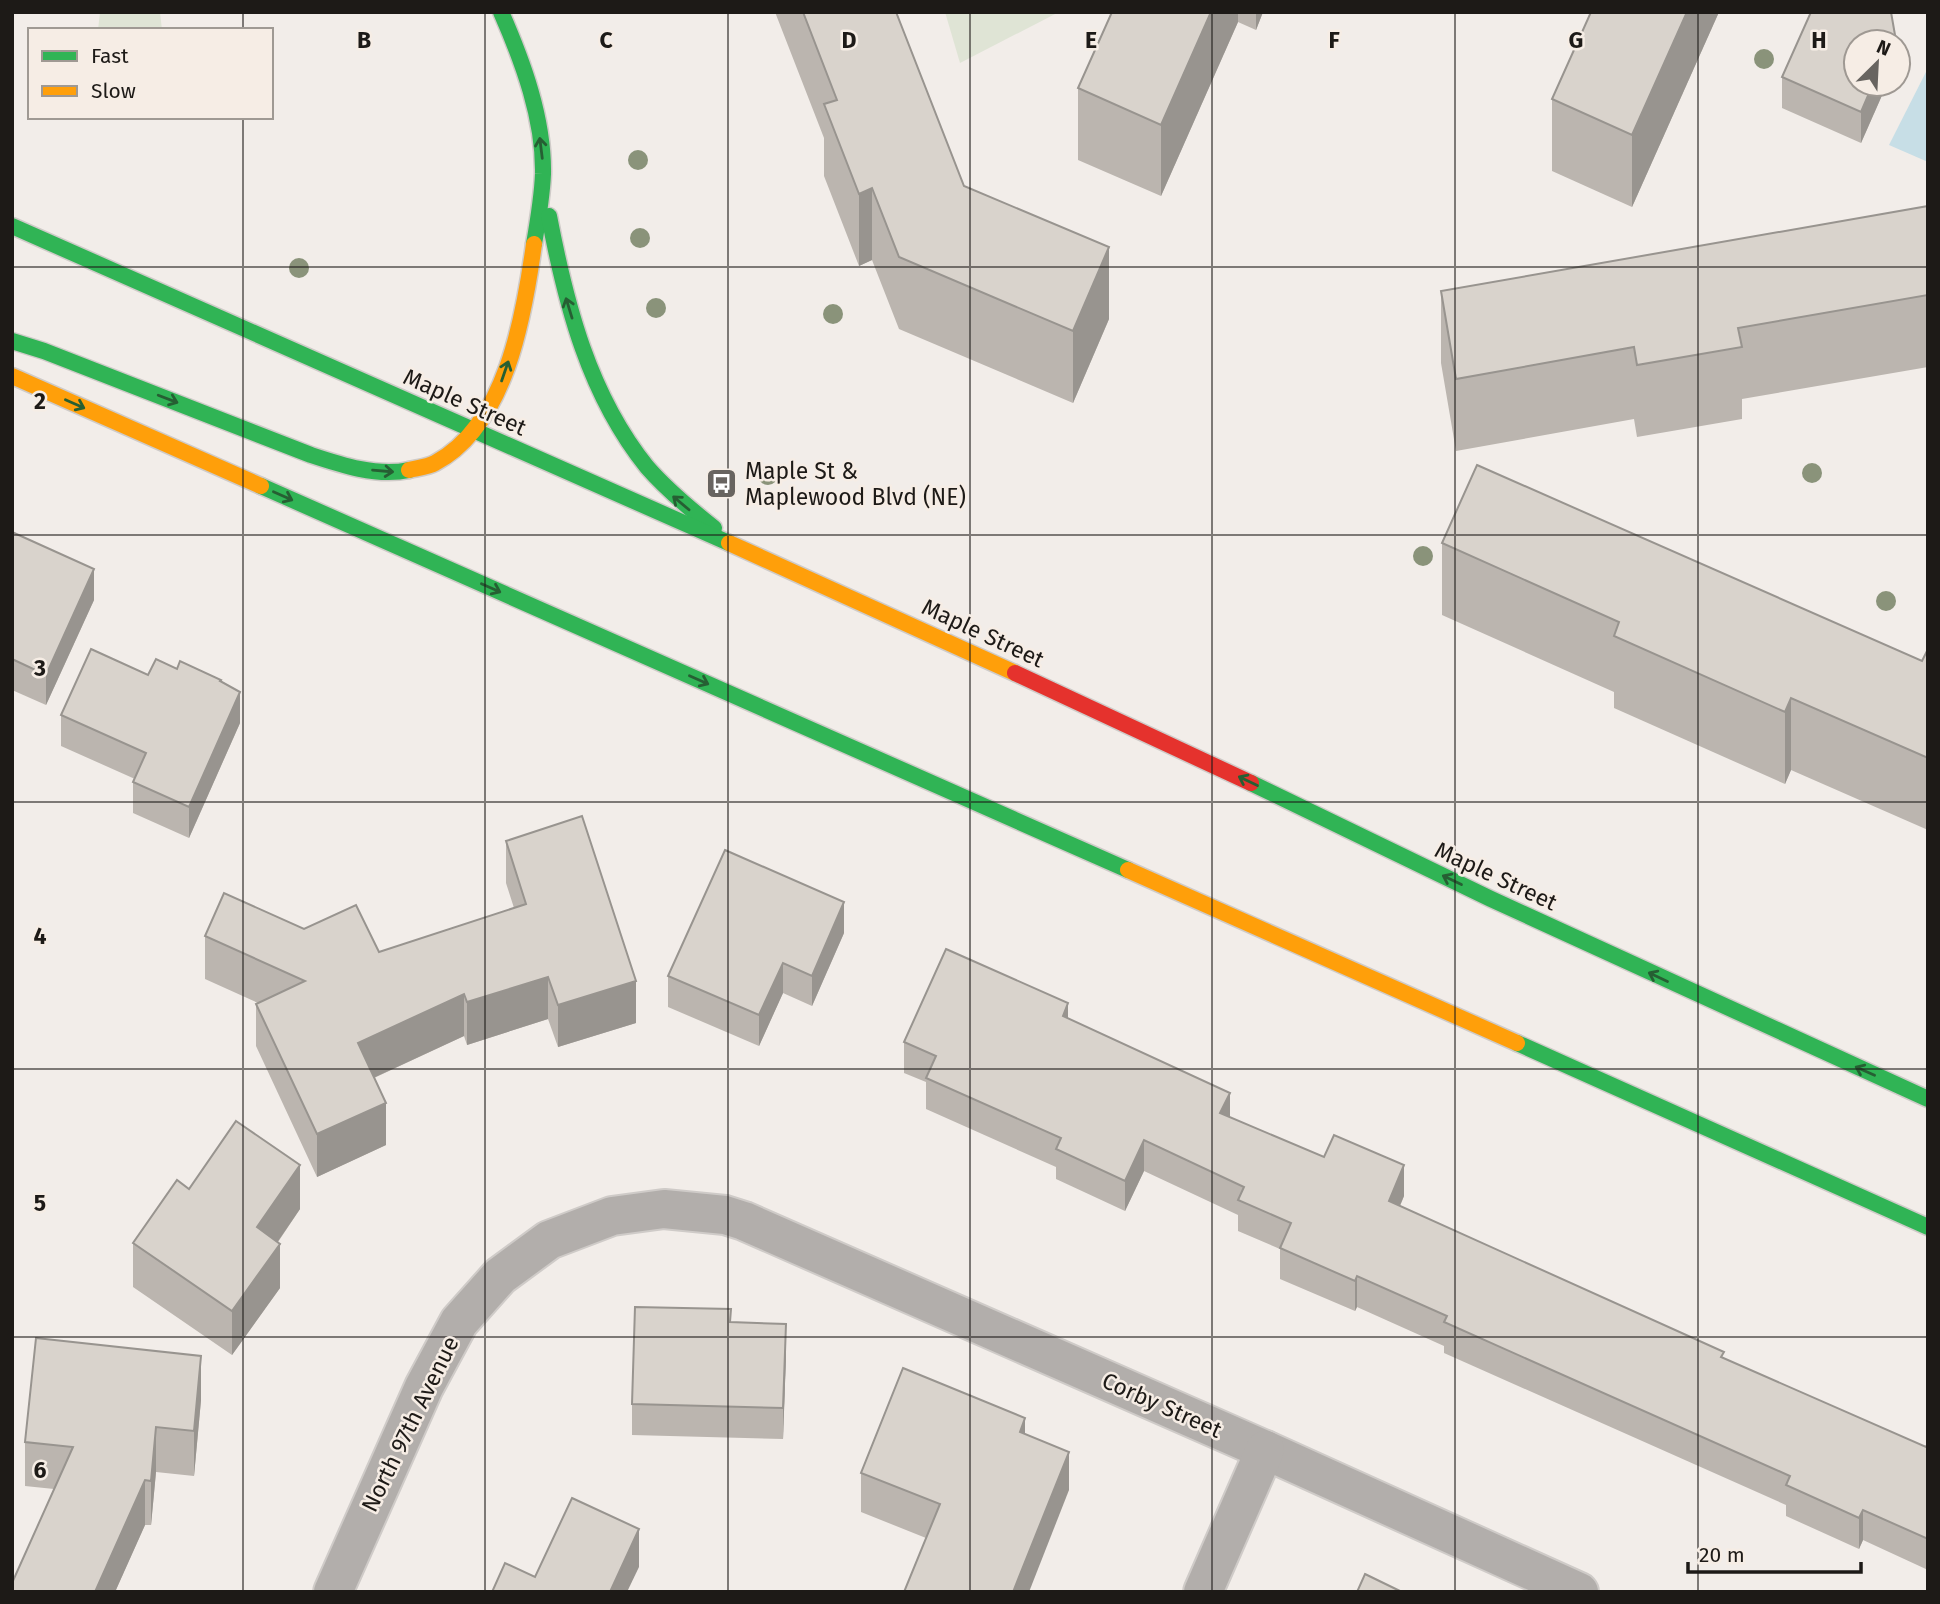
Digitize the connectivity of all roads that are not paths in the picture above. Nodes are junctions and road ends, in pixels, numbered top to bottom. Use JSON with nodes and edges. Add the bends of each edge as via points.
{"nodes":[{"id":1,"x":502,"y":12,"type":"edge"},
{"id":2,"x":543,"y":177,"type":"junction"},
{"id":3,"x":12,"y":226,"type":"edge"},
{"id":4,"x":12,"y":341,"type":"edge"},
{"id":5,"x":12,"y":376,"type":"edge"},
{"id":6,"x":474,"y":431,"type":"junction"},
{"id":7,"x":780,"y":565,"type":"junction"},
{"id":8,"x":1928,"y":1099,"type":"edge"},
{"id":9,"x":744,"y":1221,"type":"joint"},
{"id":10,"x":1928,"y":1227,"type":"edge"},
{"id":11,"x":1265,"y":1450,"type":"junction"},
{"id":12,"x":333,"y":1592,"type":"edge"},
{"id":13,"x":1203,"y":1592,"type":"edge"},
{"id":14,"x":1579,"y":1592,"type":"edge"}],
"edges":[{"from":2,"to":1,"type":"main road","one_way":true,"via":[[534,107]]},
{"from":6,"to":2,"type":"main road","one_way":true,"via":[[497,393],[513,349],[532,261]]},
{"from":7,"to":2,"type":"main road","one_way":true,"via":[[721,533],[676,499],[628,441],[599,387],[570,313]]},
{"from":3,"to":6,"type":"main road","name":"Maple Street"},
{"from":4,"to":6,"type":"main road","one_way":true,"via":[[280,443],[358,467],[402,472],[428,467]]},
{"from":5,"to":10,"type":"main road","one_way":true},
{"from":6,"to":7,"type":"main road","name":"Maple Street"},
{"from":8,"to":7,"type":"main road","name":"Maple Street","one_way":true},
{"from":9,"to":11,"type":"street","name":"Corby Street"},
{"from":9,"to":12,"type":"street","name":"North 97th Avenue","via":[[664,1209],[612,1216],[550,1240],[500,1276],[459,1322],[424,1387]]},
{"from":11,"to":13,"type":"street"},
{"from":11,"to":14,"type":"street","name":"Corby Street"}]}
